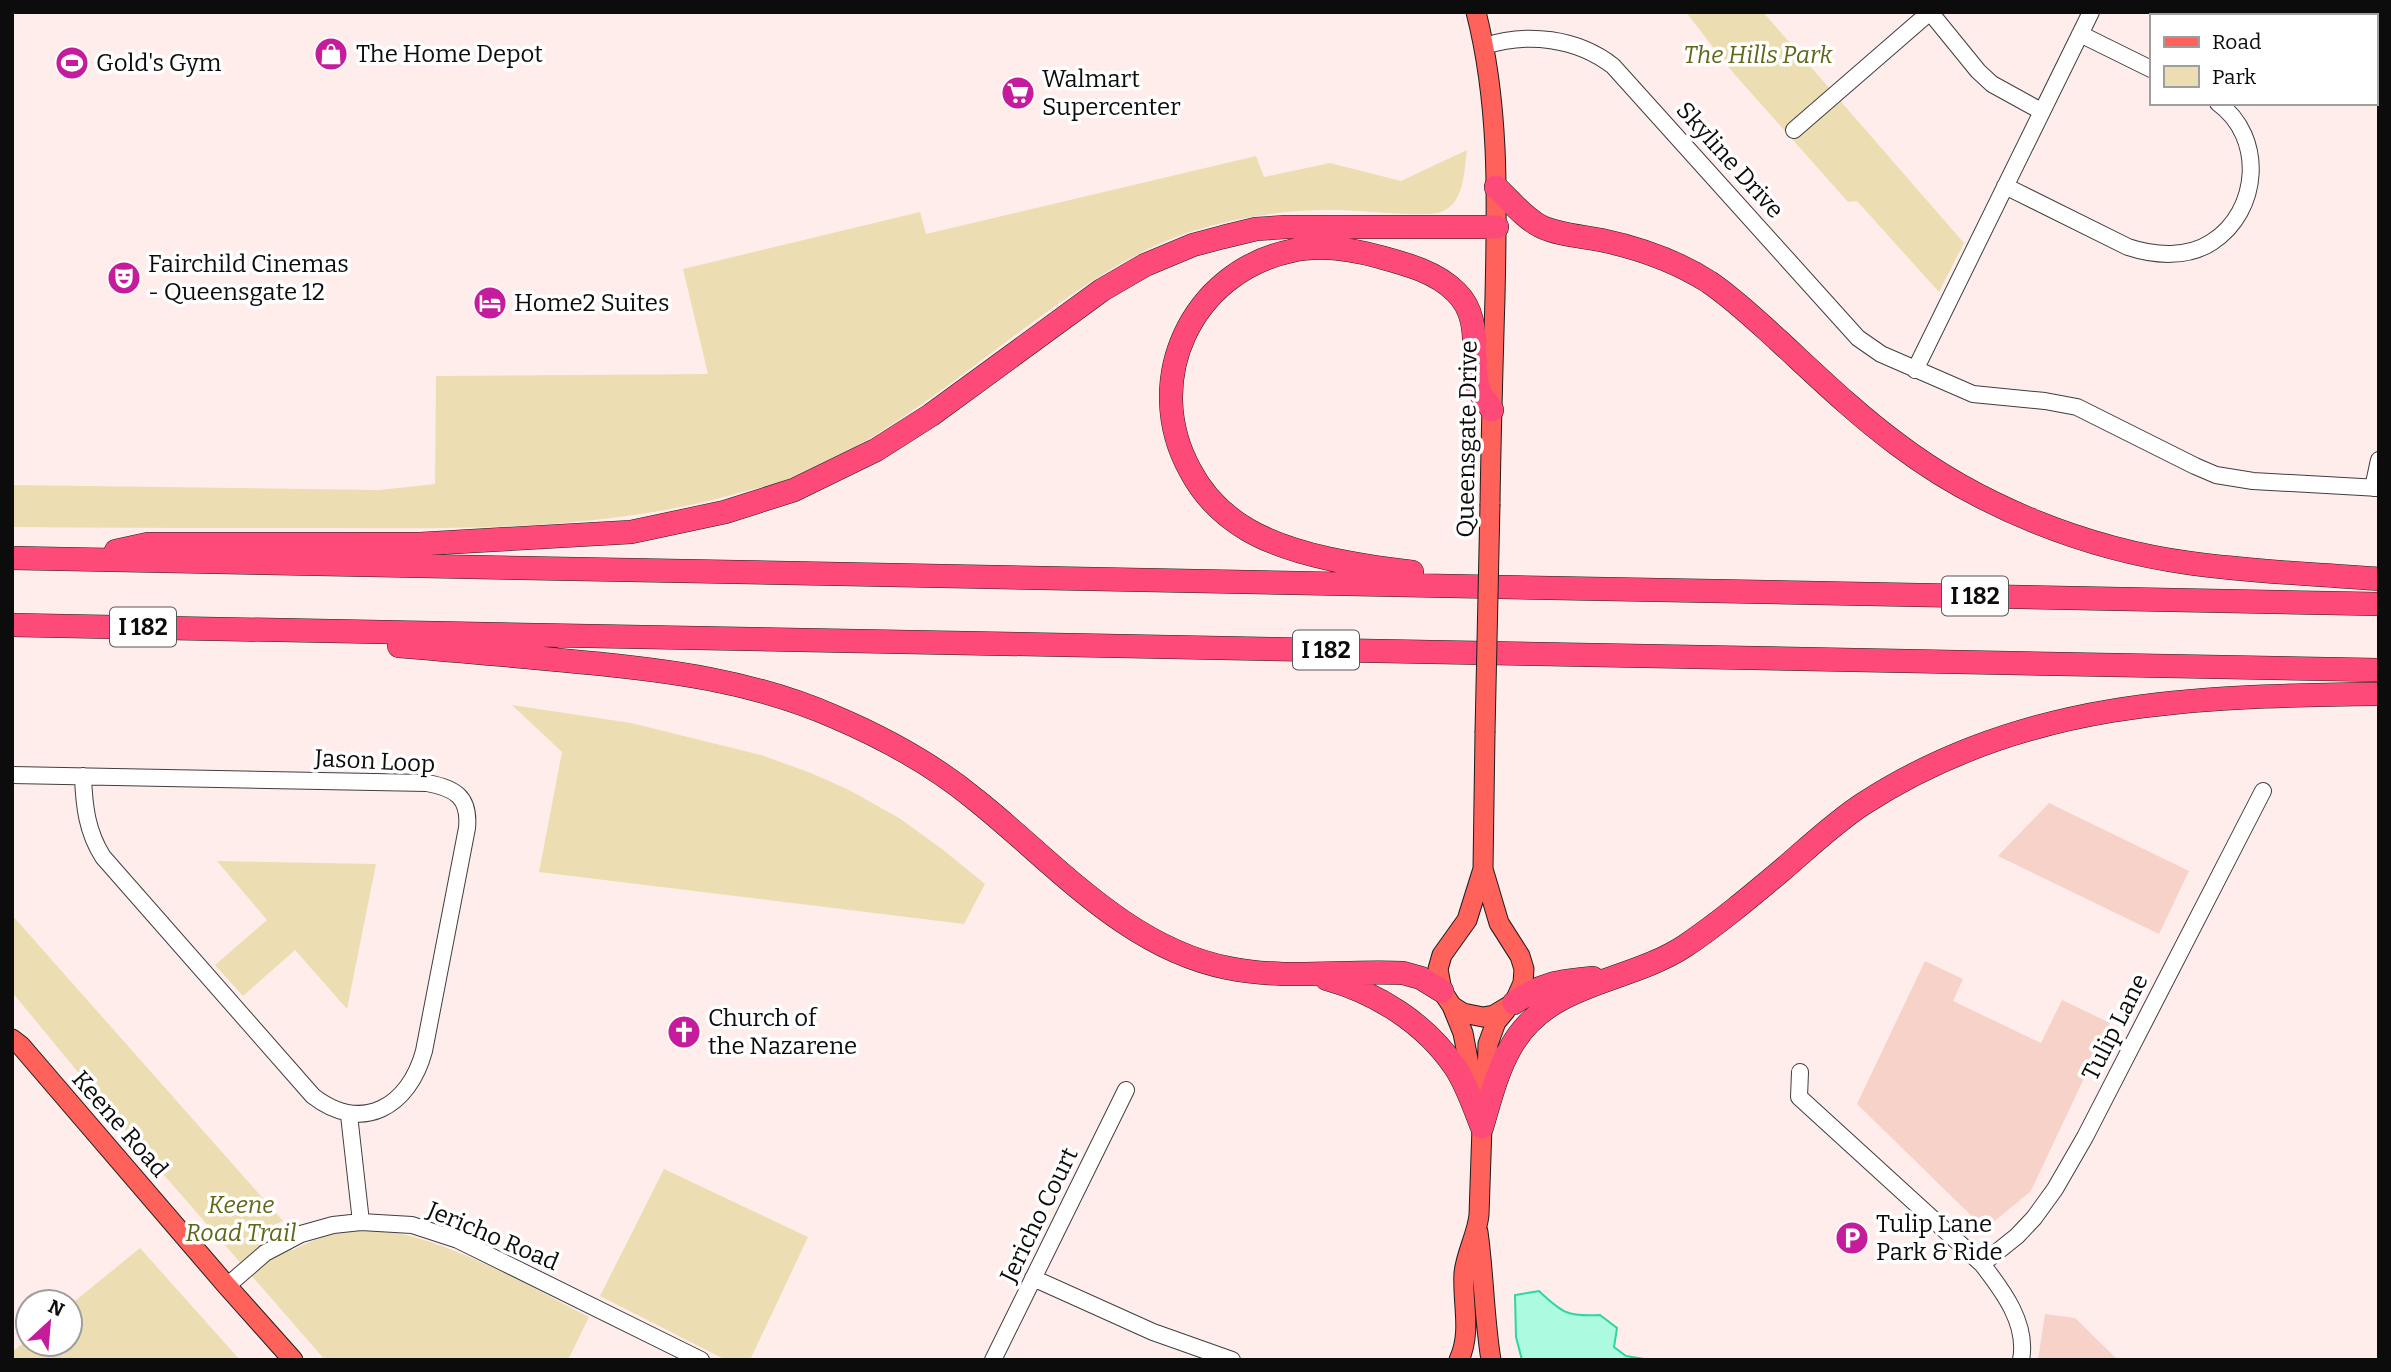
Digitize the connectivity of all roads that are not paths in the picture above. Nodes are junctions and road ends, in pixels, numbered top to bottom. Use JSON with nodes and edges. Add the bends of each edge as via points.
{"nodes":[{"id":1,"x":1476,"y":12,"type":"edge"},
{"id":2,"x":1930,"y":12,"type":"edge"},
{"id":3,"x":2091,"y":12,"type":"edge"},
{"id":4,"x":2080,"y":34,"type":"junction"},
{"id":5,"x":1485,"y":46,"type":"junction"},
{"id":6,"x":2150,"y":69,"type":"edge"},
{"id":7,"x":2220,"y":105,"type":"edge"},
{"id":8,"x":2041,"y":111,"type":"junction"},
{"id":9,"x":1794,"y":130,"type":"dead end"},
{"id":10,"x":1496,"y":187,"type":"junction"},
{"id":11,"x":2005,"y":187,"type":"junction"},
{"id":12,"x":1497,"y":227,"type":"junction"},
{"id":13,"x":1915,"y":370,"type":"junction"},
{"id":14,"x":1492,"y":410,"type":"junction"},
{"id":15,"x":2379,"y":460,"type":"edge"},
{"id":16,"x":2376,"y":488,"type":"edge"},
{"id":17,"x":12,"y":558,"type":"edge"},
{"id":18,"x":76,"y":559,"type":"junction"},
{"id":19,"x":2379,"y":579,"type":"edge"},
{"id":20,"x":1572,"y":587,"type":"junction"},
{"id":21,"x":2379,"y":604,"type":"edge"},
{"id":22,"x":12,"y":625,"type":"edge"},
{"id":23,"x":274,"y":630,"type":"junction"},
{"id":24,"x":2379,"y":670,"type":"edge"},
{"id":25,"x":2379,"y":694,"type":"edge"},
{"id":26,"x":12,"y":775,"type":"edge"},
{"id":27,"x":83,"y":776,"type":"junction"},
{"id":28,"x":2263,"y":791,"type":"dead end"},
{"id":29,"x":1483,"y":869,"type":"junction"},
{"id":30,"x":1637,"y":971,"type":"junction"},
{"id":31,"x":1313,"y":975,"type":"junction"},
{"id":32,"x":1447,"y":999,"type":"junction"},
{"id":33,"x":1510,"y":1006,"type":"junction"},
{"id":34,"x":12,"y":1020,"type":"edge"},
{"id":35,"x":15,"y":1045,"type":"edge"},
{"id":36,"x":1800,"y":1072,"type":"dead end"},
{"id":37,"x":1126,"y":1090,"type":"dead end"},
{"id":38,"x":349,"y":1115,"type":"junction"},
{"id":39,"x":1482,"y":1127,"type":"junction"},
{"id":40,"x":361,"y":1222,"type":"junction"},
{"id":41,"x":1478,"y":1227,"type":"junction"},
{"id":42,"x":1982,"y":1264,"type":"junction"},
{"id":43,"x":1033,"y":1278,"type":"junction"},
{"id":44,"x":227,"y":1286,"type":"junction"},
{"id":45,"x":293,"y":1360,"type":"edge"},
{"id":46,"x":701,"y":1360,"type":"edge"},
{"id":47,"x":993,"y":1360,"type":"edge"},
{"id":48,"x":1233,"y":1360,"type":"edge"},
{"id":49,"x":1459,"y":1360,"type":"edge"},
{"id":50,"x":1491,"y":1360,"type":"edge"},
{"id":51,"x":2021,"y":1360,"type":"edge"}],
"edges":[{"from":1,"to":5,"type":"main road","name":"Queensgate Drive"},
{"from":2,"to":8,"type":"street","via":[[1978,71]]},
{"from":2,"to":9,"type":"street"},
{"from":3,"to":4,"type":"street"},
{"from":4,"to":6,"type":"street"},
{"from":4,"to":8,"type":"street"},
{"from":5,"to":10,"type":"main road","name":"Queensgate Drive","via":[[1493,102]]},
{"from":5,"to":13,"type":"street","name":"Skyline Drive","via":[[1534,38],[1577,47],[1607,61],[1858,338]]},
{"from":7,"to":11,"type":"street","via":[[2245,138],[2252,174],[2240,212],[2211,243],[2188,251],[2146,253]]},
{"from":8,"to":11,"type":"street"},
{"from":10,"to":12,"type":"main road","name":"Queensgate Drive"},
{"from":10,"to":19,"type":"highway","via":[[1539,225],[1641,250],[1709,283],[1897,444],[1942,474],[2015,512],[2154,557]]},
{"from":11,"to":13,"type":"street"},
{"from":12,"to":14,"type":"main road","name":"Queensgate Drive"},
{"from":12,"to":18,"type":"highway","via":[[1286,227],[1256,229],[1193,246],[1145,265],[1102,290],[876,450],[794,490],[676,524],[631,532],[420,544],[148,544]]},
{"from":13,"to":16,"type":"street","name":"Skyline Drive","via":[[1973,394],[2077,407],[2216,475]]},
{"from":14,"to":20,"type":"highway","via":[[1478,389],[1471,315],[1455,290],[1413,267],[1339,248],[1275,255],[1224,284],[1196,313],[1170,383],[1175,434],[1195,480],[1227,516],[1249,531],[1302,551],[1391,569]]},
{"from":14,"to":29,"type":"main road","name":"Queensgate Drive","bridge":true},
{"from":15,"to":16,"type":"street"},
{"from":17,"to":18,"type":"highway","number":"I 182"},
{"from":18,"to":20,"type":"highway","number":"I 182"},
{"from":20,"to":21,"type":"highway","number":"I 182"},
{"from":22,"to":23,"type":"highway","number":"I 182"},
{"from":23,"to":24,"type":"highway","number":"I 182"},
{"from":23,"to":31,"type":"highway","via":[[644,668],[730,682],[790,700],[865,731],[934,770],[974,797],[1098,903],[1154,941],[1228,968]]},
{"from":25,"to":30,"type":"highway","via":[[2125,708],[2063,719],[1973,747],[1864,803],[1714,925]]},
{"from":26,"to":27,"type":"street","name":"Jason Loop"},
{"from":27,"to":38,"type":"street","via":[[87,824],[109,866],[313,1096]]},
{"from":27,"to":38,"type":"street","name":"Jason Loop","via":[[428,783],[454,790],[461,797],[467,807],[467,828],[420,1068],[404,1092],[381,1109]]},
{"from":28,"to":42,"type":"street","name":"Tulip Lane","via":[[2055,1189],[2017,1236]]},
{"from":29,"to":32,"type":"main road","via":[[1466,920],[1438,969]]},
{"from":29,"to":33,"type":"main road","via":[[1499,923],[1524,969],[1523,983]]},
{"from":30,"to":33,"type":"highway","via":[[1558,981]]},
{"from":30,"to":39,"type":"highway","via":[[1559,999],[1526,1025],[1505,1059]]},
{"from":31,"to":32,"type":"highway","via":[[1403,973],[1421,978]]},
{"from":31,"to":39,"type":"highway","via":[[1370,994],[1419,1028],[1456,1069]]},
{"from":32,"to":33,"type":"main road","via":[[1463,1013],[1483,1017]]},
{"from":32,"to":39,"type":"main road","via":[[1463,1033]]},
{"from":33,"to":39,"type":"main road","via":[[1496,1022],[1488,1044]]},
{"from":34,"to":35,"type":"main road","name":"Keene Road"},
{"from":35,"to":44,"type":"main road","name":"Keene Road"},
{"from":36,"to":42,"type":"street","via":[[1799,1097]]},
{"from":37,"to":43,"type":"street","name":"Jericho Court"},
{"from":38,"to":40,"type":"street"},
{"from":39,"to":41,"type":"main road"},
{"from":40,"to":44,"type":"street","name":"Jericho Road","via":[[291,1238],[265,1253]]},
{"from":40,"to":46,"type":"street","name":"Jericho Road","via":[[412,1225],[457,1240]]},
{"from":41,"to":49,"type":"main road","via":[[1465,1265],[1466,1336]]},
{"from":41,"to":50,"type":"main road"},
{"from":42,"to":51,"type":"street","via":[[2007,1296],[2018,1324]]},
{"from":43,"to":47,"type":"street","name":"Jericho Court"},
{"from":43,"to":48,"type":"street","via":[[1128,1321]]},
{"from":44,"to":45,"type":"main road","name":"Keene Road"}]}
